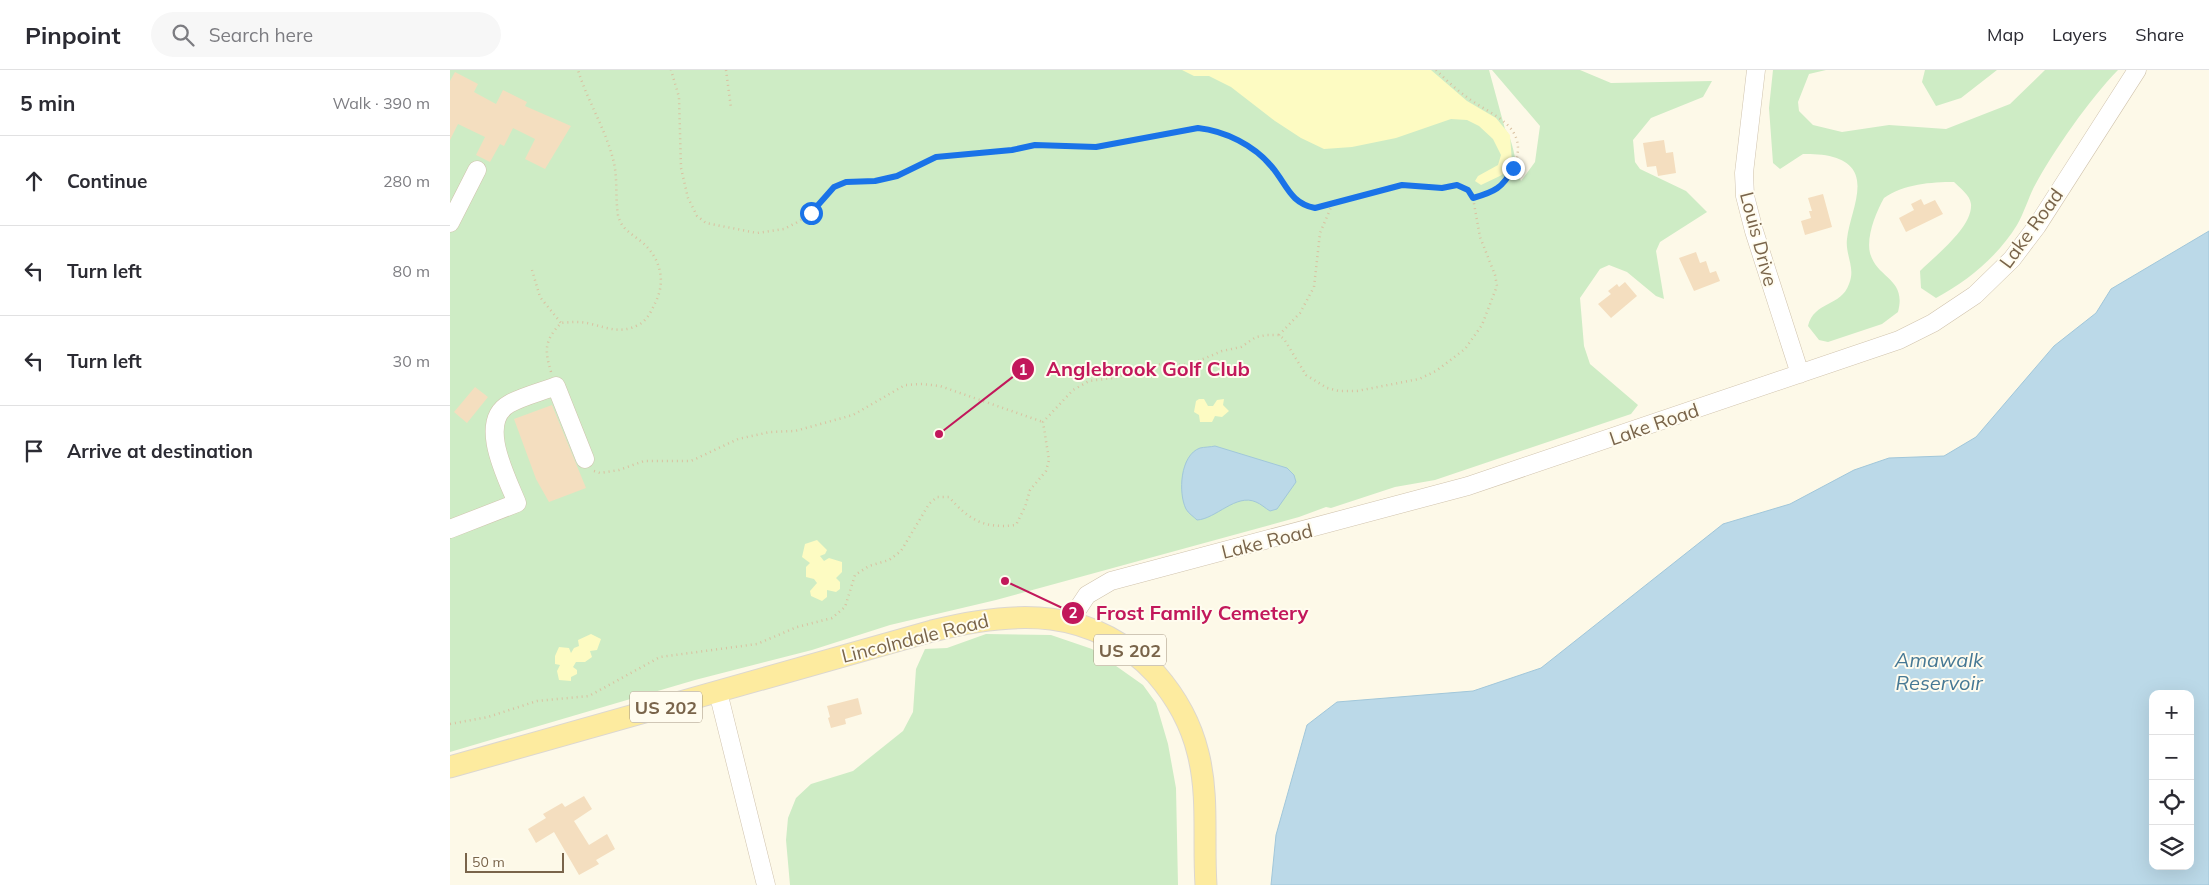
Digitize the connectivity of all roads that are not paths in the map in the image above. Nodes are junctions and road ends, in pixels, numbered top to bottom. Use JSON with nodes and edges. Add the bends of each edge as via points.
{"nodes":[{"id":1,"x":1756,"y":70,"type":"edge"},
{"id":2,"x":2137,"y":70,"type":"edge"},
{"id":3,"x":477,"y":170,"type":"dead end"},
{"id":4,"x":450,"y":223,"type":"edge"},
{"id":5,"x":1800,"y":374,"type":"junction"},
{"id":6,"x":585,"y":459,"type":"road end"},
{"id":7,"x":450,"y":529,"type":"edge"},
{"id":8,"x":1069,"y":622,"type":"junction"},
{"id":9,"x":718,"y":692,"type":"junction"},
{"id":10,"x":450,"y":767,"type":"edge"},
{"id":11,"x":766,"y":885,"type":"edge"},
{"id":12,"x":1206,"y":885,"type":"edge"}],
"edges":[{"from":1,"to":5,"type":"street","name":"Louis Drive","via":[[1744,173],[1745,196]]},
{"from":2,"to":5,"type":"street","name":"Lake Road","via":[[2037,226],[2012,259],[1975,295],[1933,323],[1899,340]]},
{"from":3,"to":4,"type":"street"},
{"from":5,"to":8,"type":"street","name":"Lake Road","via":[[1468,486],[1111,581],[1088,595]]},
{"from":6,"to":7,"type":"street","via":[[556,386],[508,404],[496,421],[494,439],[517,503]]},
{"from":8,"to":9,"type":"main road","name":"Lincolndale Road","number":"US 202","via":[[1014,616],[960,624]]},
{"from":8,"to":12,"type":"main road","name":"Lincolndale Road","number":"US 202","via":[[1090,628],[1128,648],[1158,677],[1183,712],[1198,753],[1202,777]]},
{"from":9,"to":10,"type":"main road","name":"Lincolndale Road","number":"US 202"},
{"from":9,"to":11,"type":"street"}]}
